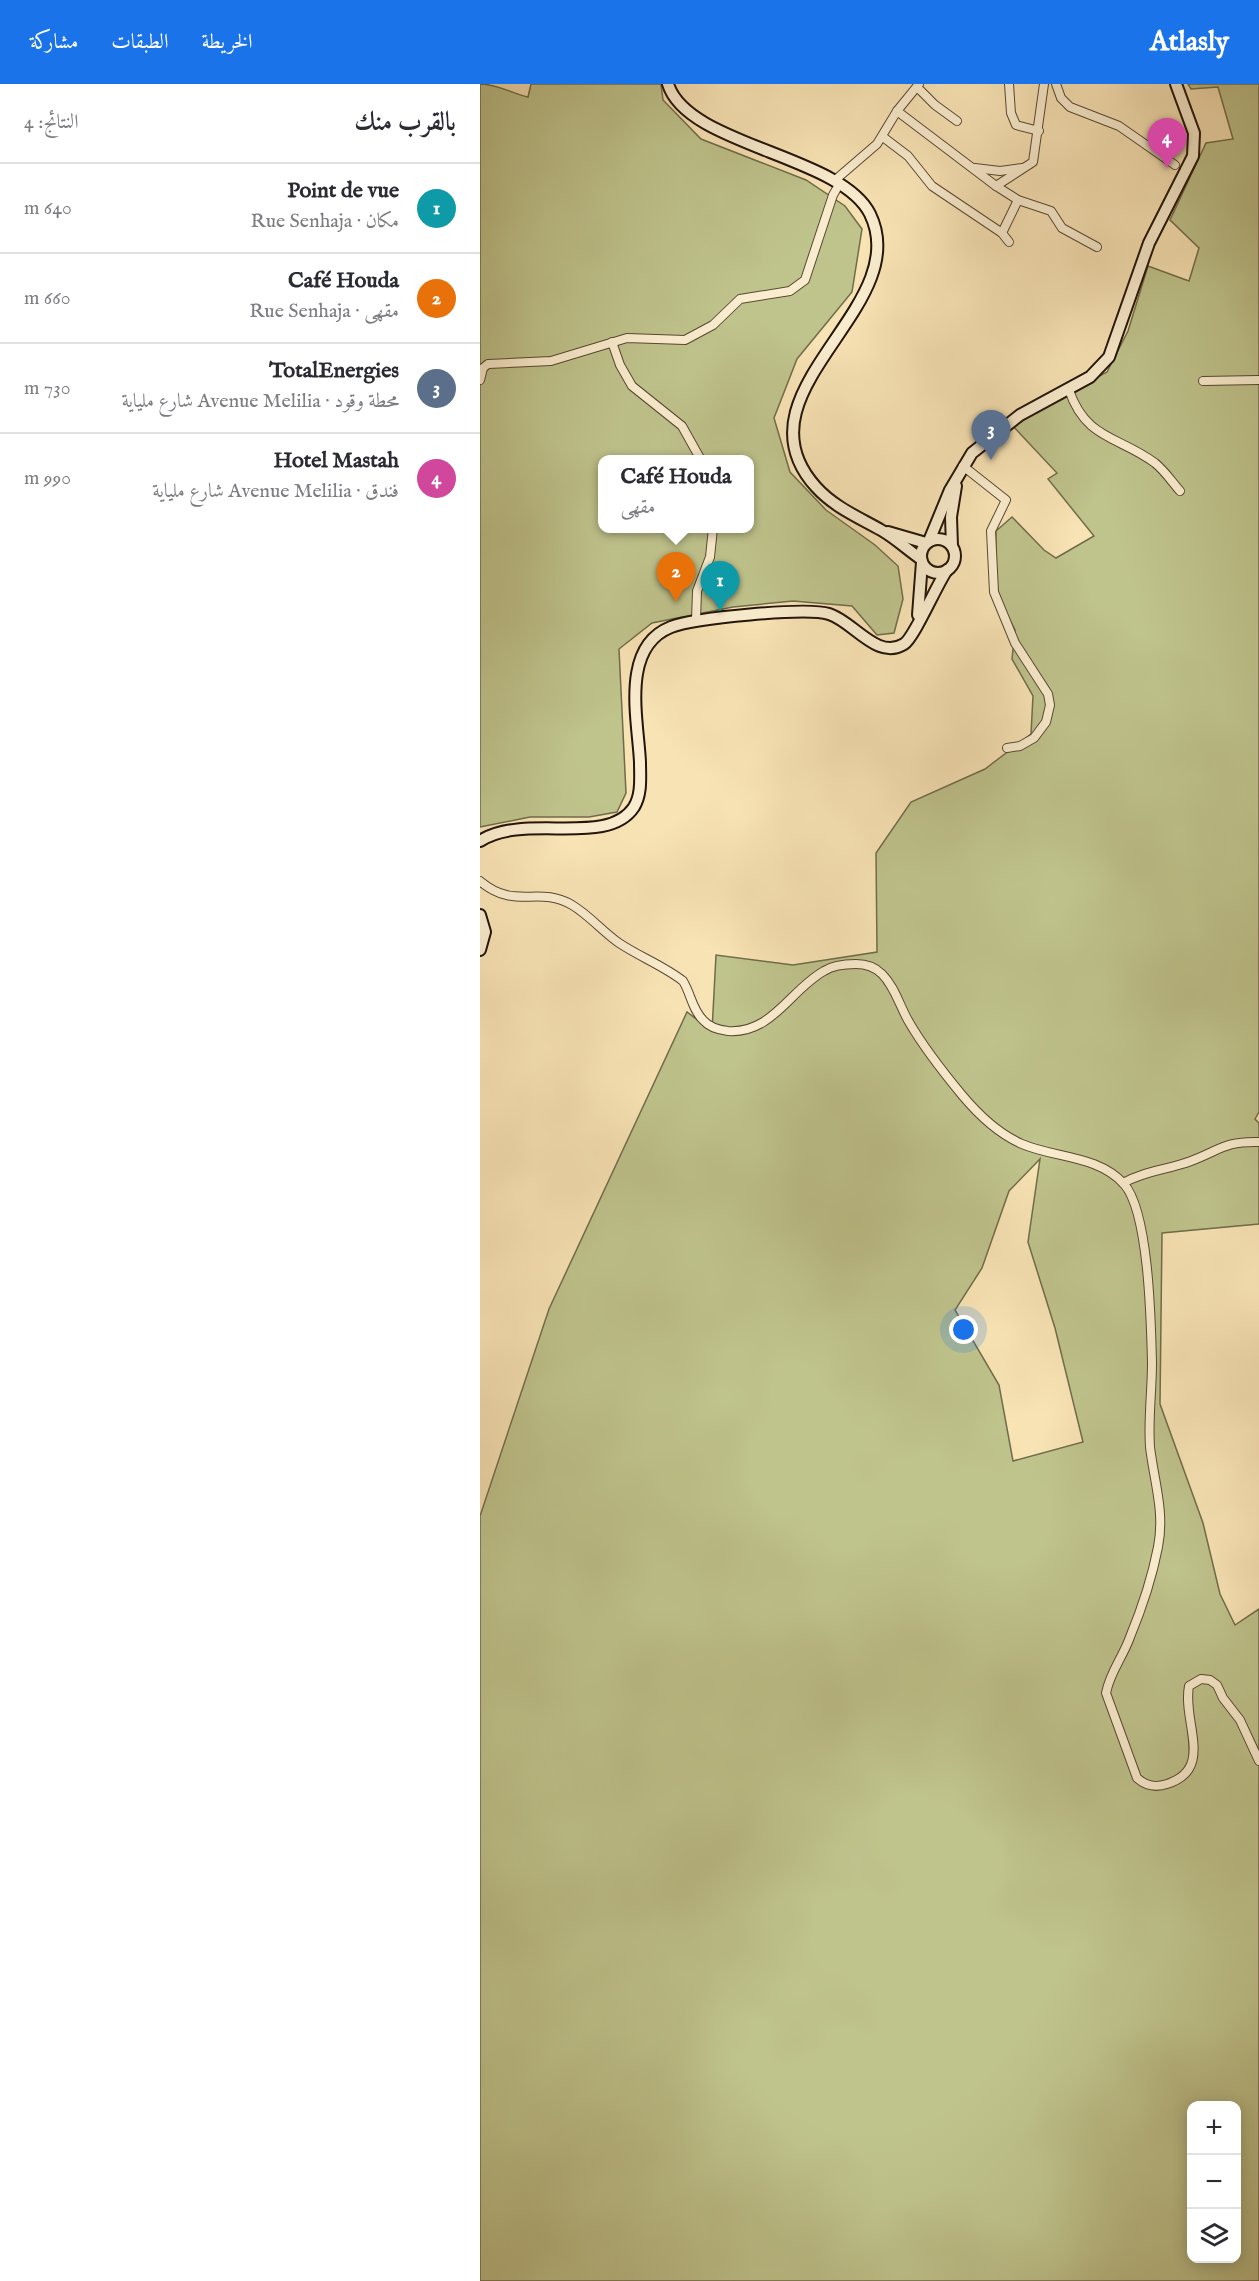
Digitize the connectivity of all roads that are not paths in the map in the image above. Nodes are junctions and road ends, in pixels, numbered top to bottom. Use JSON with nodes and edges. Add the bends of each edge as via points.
{"nodes":[{"id":1,"x":668,"y":84,"type":"edge"},
{"id":2,"x":1009,"y":84,"type":"edge"},
{"id":3,"x":1044,"y":84,"type":"edge"},
{"id":4,"x":1056,"y":84,"type":"edge"},
{"id":5,"x":1176,"y":84,"type":"edge"},
{"id":6,"x":918,"y":86,"type":"edge"},
{"id":7,"x":897,"y":111,"type":"junction"},
{"id":8,"x":957,"y":121,"type":"dead end"},
{"id":9,"x":1039,"y":131,"type":"junction"},
{"id":10,"x":883,"y":137,"type":"junction"},
{"id":11,"x":1175,"y":165,"type":"dead end"},
{"id":12,"x":1029,"y":167,"type":"junction"},
{"id":13,"x":973,"y":168,"type":"junction"},
{"id":14,"x":837,"y":182,"type":"junction"},
{"id":15,"x":996,"y":186,"type":"junction"},
{"id":16,"x":1018,"y":200,"type":"junction"},
{"id":17,"x":1002,"y":233,"type":"junction"},
{"id":18,"x":1010,"y":242,"type":"dead end"},
{"id":19,"x":1097,"y":247,"type":"dead end"},
{"id":20,"x":612,"y":342,"type":"junction"},
{"id":21,"x":480,"y":380,"type":"edge"},
{"id":22,"x":1259,"y":380,"type":"edge"},
{"id":23,"x":1203,"y":381,"type":"dead end"},
{"id":24,"x":1069,"y":390,"type":"junction"},
{"id":25,"x":698,"y":455,"type":"edge"},
{"id":26,"x":963,"y":466,"type":"junction"},
{"id":27,"x":957,"y":477,"type":"junction"},
{"id":28,"x":1180,"y":491,"type":"dead end"},
{"id":29,"x":882,"y":530,"type":"junction"},
{"id":30,"x":712,"y":533,"type":"edge"},
{"id":31,"x":928,"y":542,"type":"junction"},
{"id":32,"x":952,"y":546,"type":"junction"},
{"id":33,"x":921,"y":561,"type":"junction"},
{"id":34,"x":947,"y":570,"type":"junction"},
{"id":35,"x":696,"y":620,"type":"junction"},
{"id":36,"x":916,"y":624,"type":"junction"},
{"id":37,"x":1007,"y":747,"type":"dead end"},
{"id":38,"x":480,"y":841,"type":"edge"},
{"id":39,"x":480,"y":881,"type":"edge"},
{"id":40,"x":480,"y":915,"type":"edge"},
{"id":41,"x":480,"y":950,"type":"edge"},
{"id":42,"x":1259,"y":1142,"type":"edge"},
{"id":43,"x":1123,"y":1183,"type":"junction"},
{"id":44,"x":1259,"y":1761,"type":"edge"}],
"edges":[{"from":1,"to":14,"type":"main road","via":[[689,112],[726,133]]},
{"from":2,"to":9,"type":"street","via":[[1013,119],[1022,128]]},
{"from":3,"to":9,"type":"street"},
{"from":4,"to":11,"type":"street","via":[[1061,98],[1070,107],[1119,126]]},
{"from":5,"to":24,"type":"main road","via":[[1194,133],[1193,156],[1149,243],[1109,357],[1090,377]]},
{"from":6,"to":7,"type":"street"},
{"from":6,"to":8,"type":"street","via":[[934,105]]},
{"from":7,"to":10,"type":"street"},
{"from":7,"to":13,"type":"street"},
{"from":9,"to":12,"type":"street"},
{"from":10,"to":14,"type":"street"},
{"from":10,"to":17,"type":"street","via":[[908,156],[932,186]]},
{"from":12,"to":13,"type":"street","via":[[1000,171]]},
{"from":12,"to":15,"type":"street"},
{"from":13,"to":15,"type":"street"},
{"from":14,"to":20,"type":"street","via":[[804,280],[797,288],[740,299],[694,337],[675,341],[643,336]]},
{"from":14,"to":29,"type":"main road","via":[[862,201],[870,214],[876,242],[873,267],[855,309],[805,385],[796,408],[794,438],[802,467],[817,488],[839,507]]},
{"from":15,"to":16,"type":"street"},
{"from":16,"to":17,"type":"street"},
{"from":16,"to":19,"type":"street","via":[[1051,210],[1062,228]]},
{"from":17,"to":18,"type":"street"},
{"from":20,"to":21,"type":"street","via":[[551,360],[488,364]]},
{"from":20,"to":25,"type":"street","via":[[632,386],[676,419]]},
{"from":22,"to":23,"type":"street"},
{"from":24,"to":26,"type":"main road","via":[[1020,415],[972,453]]},
{"from":24,"to":28,"type":"street","via":[[1086,422],[1109,440],[1154,462]]},
{"from":26,"to":27,"type":"main road"},
{"from":26,"to":37,"type":"street","via":[[1006,500],[991,531],[994,592],[1015,643],[1048,694],[1050,705],[1046,722],[1034,738],[1020,746]]},
{"from":27,"to":31,"type":"main road"},
{"from":27,"to":32,"type":"main road","via":[[951,517]]},
{"from":29,"to":31,"type":"main road"},
{"from":29,"to":33,"type":"main road"},
{"from":30,"to":35,"type":"street","via":[[710,557],[697,591]]},
{"from":31,"to":32,"type":"main road","via":[[941,539]]},
{"from":31,"to":33,"type":"main road","via":[[920,553]]},
{"from":32,"to":34,"type":"main road","via":[[955,557]]},
{"from":33,"to":34,"type":"main road","via":[[933,572]]},
{"from":33,"to":36,"type":"main road"},
{"from":34,"to":36,"type":"main road"},
{"from":35,"to":36,"type":"main road","via":[[810,611],[829,614],[878,647],[888,648],[905,643]]},
{"from":35,"to":38,"type":"main road","via":[[663,631],[640,656],[636,680],[641,782],[634,807],[615,823],[597,828],[505,830]]},
{"from":39,"to":43,"type":"street","via":[[501,895],[549,897],[572,905],[632,952],[683,981],[701,1018],[724,1031],[752,1029],[768,1020],[805,984],[829,968],[857,964],[872,968],[887,980],[942,1071],[1004,1135],[1106,1170]]},
{"from":40,"to":41,"type":"main road","via":[[485,932]]},
{"from":42,"to":43,"type":"street","via":[[1226,1144]]},
{"from":43,"to":44,"type":"street","via":[[1134,1199],[1141,1226],[1152,1365],[1150,1448],[1161,1503],[1161,1524],[1145,1598],[1108,1679],[1106,1693],[1137,1778],[1143,1783],[1154,1787],[1169,1784],[1187,1773],[1195,1757],[1186,1707],[1189,1686],[1201,1679],[1217,1685],[1240,1720]]}]}
